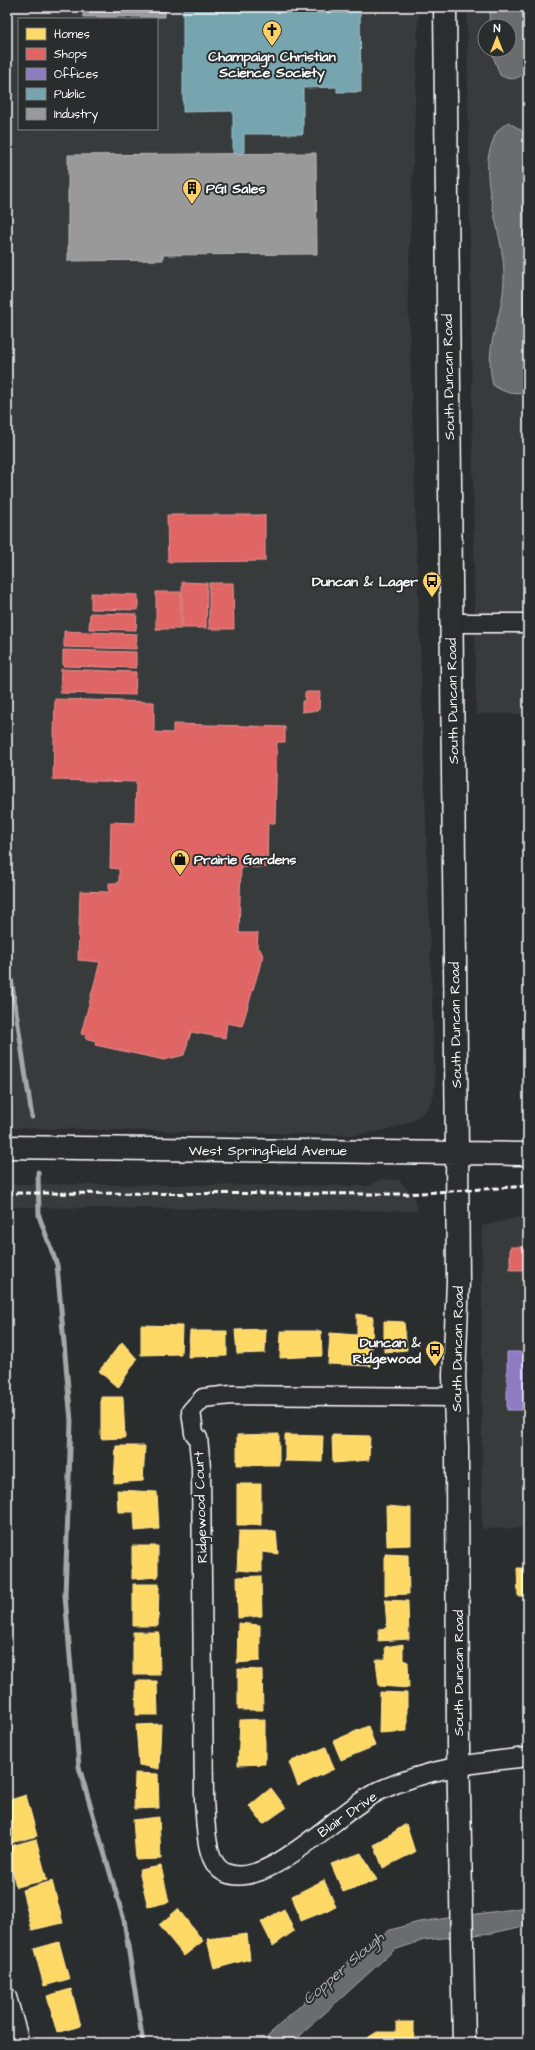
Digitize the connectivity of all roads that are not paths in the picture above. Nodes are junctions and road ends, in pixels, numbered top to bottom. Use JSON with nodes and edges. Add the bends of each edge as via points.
{"nodes":[{"id":1,"x":445,"y":7,"type":"edge"},
{"id":2,"x":451,"y":623,"type":"junction"},
{"id":3,"x":528,"y":623,"type":"edge"},
{"id":4,"x":7,"y":1147,"type":"edge"},
{"id":5,"x":457,"y":1152,"type":"junction"},
{"id":6,"x":528,"y":1154,"type":"edge"},
{"id":7,"x":454,"y":1397,"type":"junction"},
{"id":8,"x":528,"y":1757,"type":"edge"},
{"id":9,"x":459,"y":1766,"type":"junction"},
{"id":10,"x":221,"y":1871,"type":"joint"},
{"id":11,"x":7,"y":1997,"type":"edge"},
{"id":12,"x":14,"y":2033,"type":"edge"},
{"id":13,"x":464,"y":2043,"type":"edge"}],
"edges":[{"from":1,"to":2,"type":"main road","name":"South Duncan Road"},
{"from":2,"to":3,"type":"street"},
{"from":2,"to":5,"type":"main road","name":"South Duncan Road"},
{"from":4,"to":5,"type":"main road","name":"West Springfield Avenue"},
{"from":5,"to":6,"type":"main road","name":"West Springfield Avenue"},
{"from":5,"to":7,"type":"main road","name":"South Duncan Road","via":[[458,1282]]},
{"from":7,"to":9,"type":"main road","name":"South Duncan Road","via":[[457,1447]]},
{"from":7,"to":10,"type":"street","name":"Ridgewood Court","via":[[231,1395],[203,1398],[191,1410],[201,1466],[206,1835],[211,1856]]},
{"from":8,"to":9,"type":"street","name":"Blair Drive"},
{"from":9,"to":10,"type":"street","name":"Blair Drive","via":[[433,1772],[376,1792],[270,1867],[252,1874],[235,1875]]},
{"from":9,"to":13,"type":"main road","name":"South Duncan Road"},
{"from":11,"to":12,"type":"street"}]}
